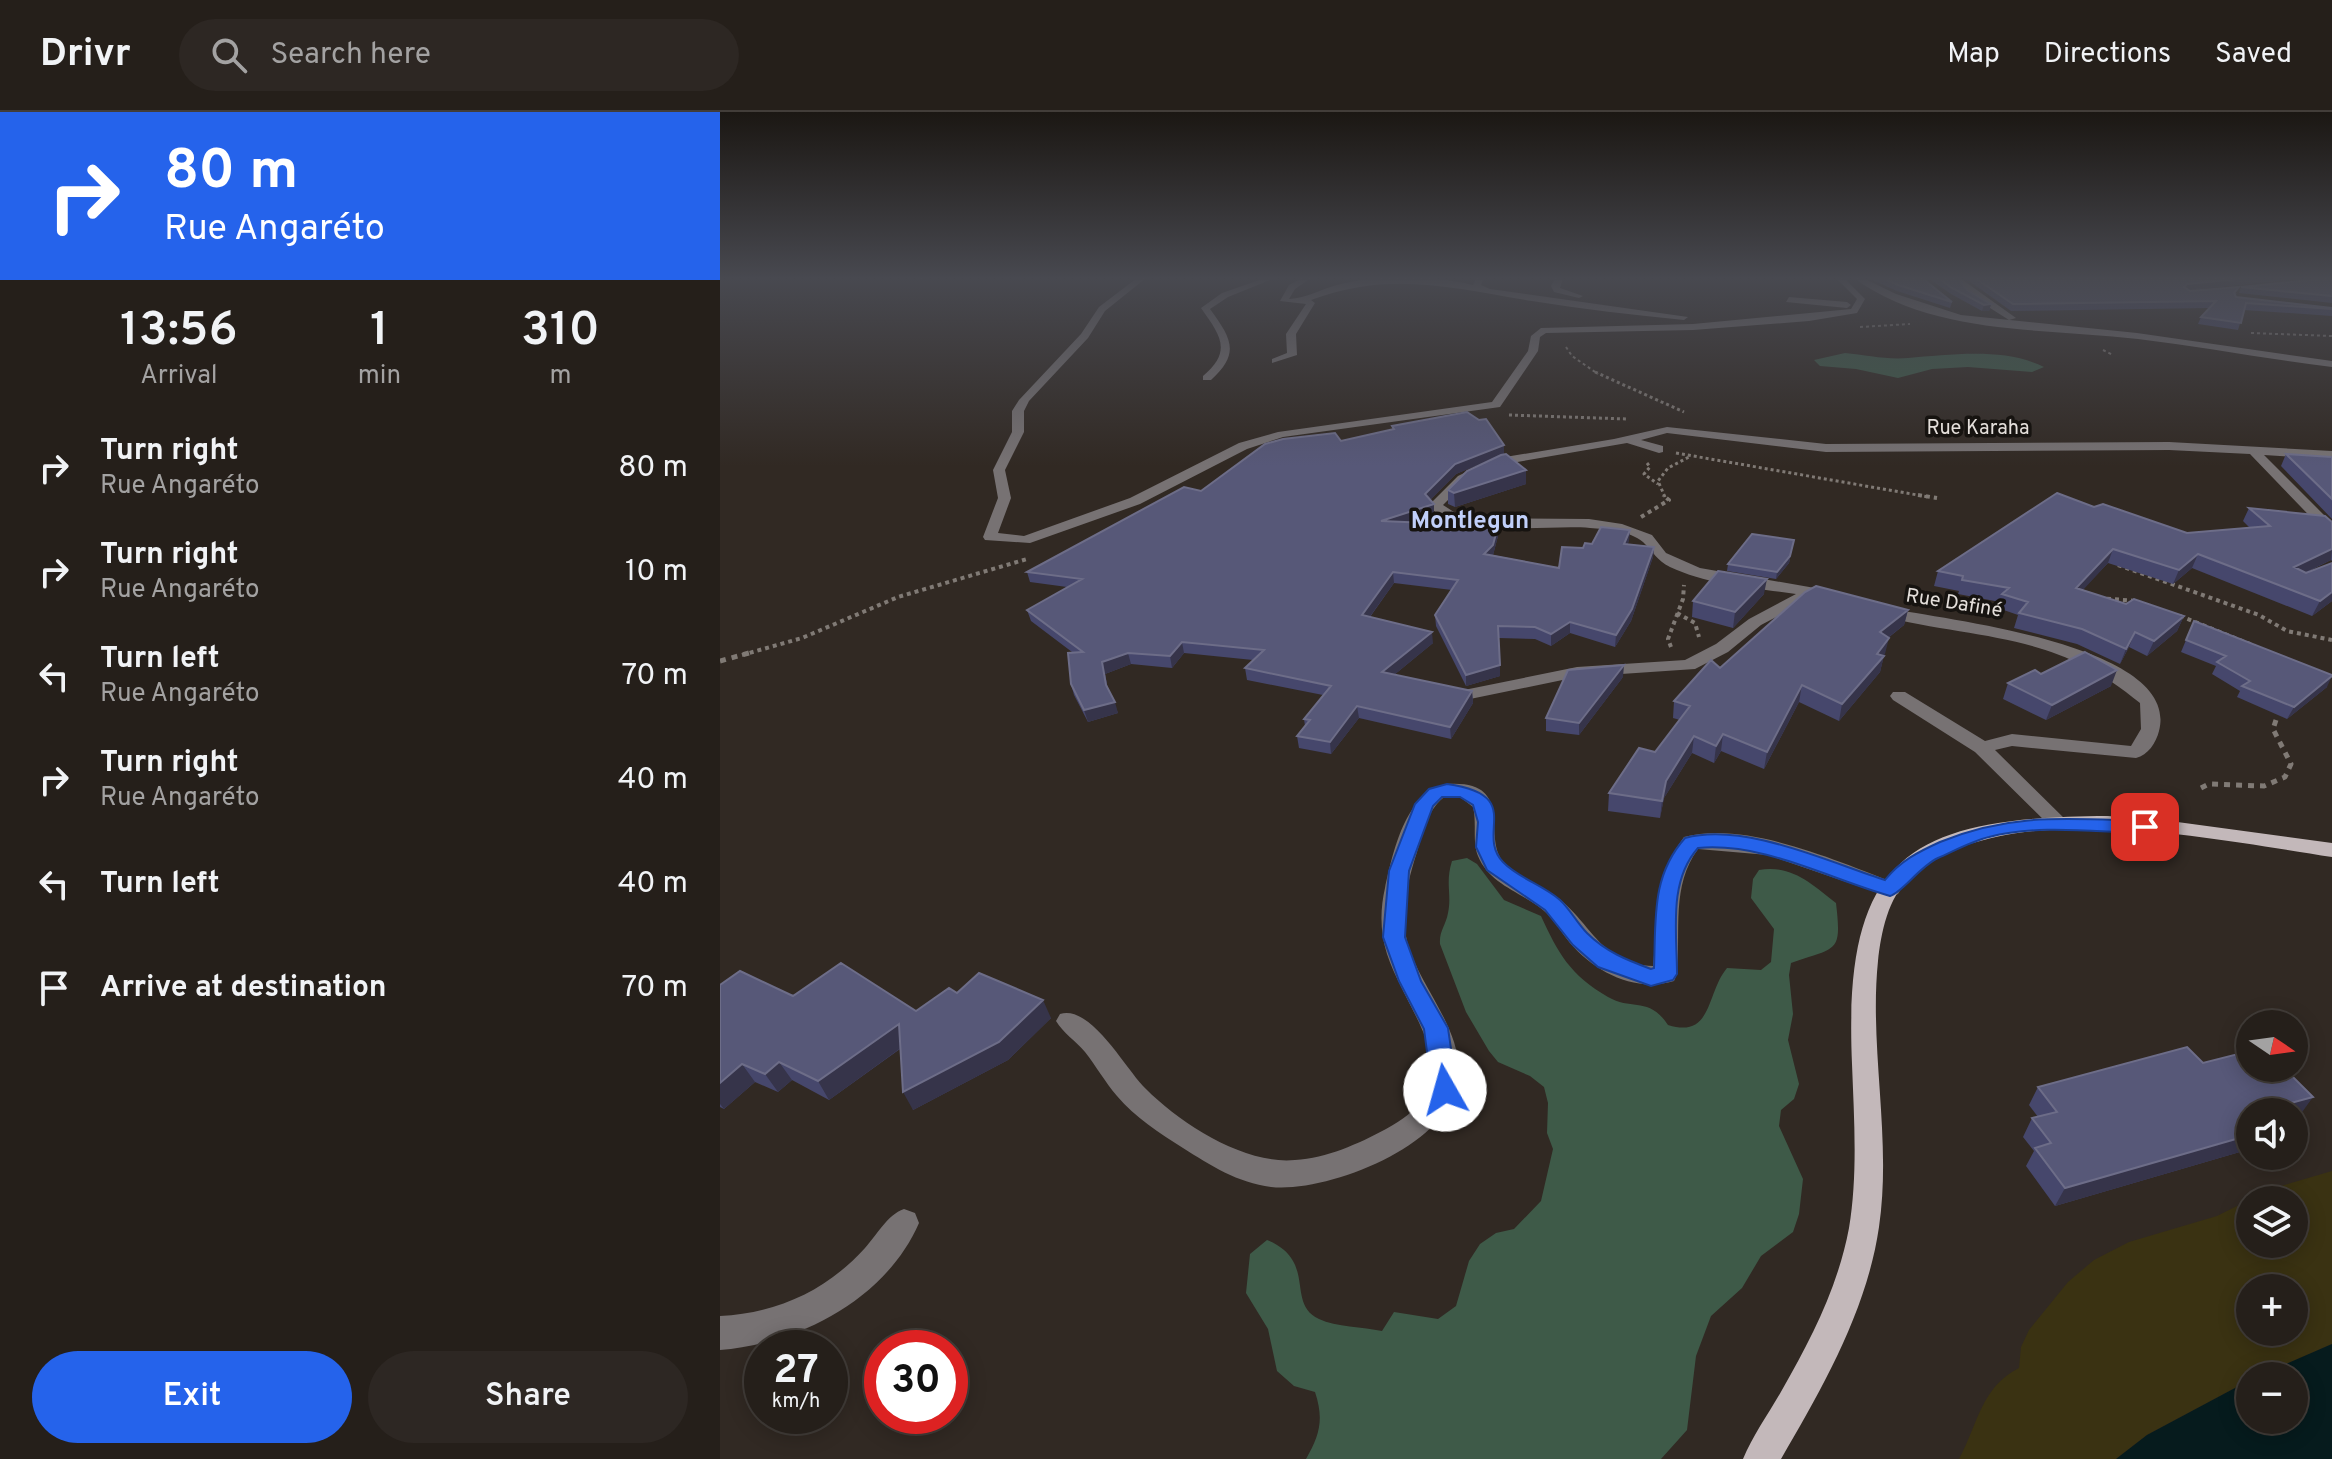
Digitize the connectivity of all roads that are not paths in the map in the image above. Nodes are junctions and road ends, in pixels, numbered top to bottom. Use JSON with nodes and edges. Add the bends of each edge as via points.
{"nodes":[{"id":1,"x":1080,"y":341,"type":"edge"},
{"id":2,"x":1224,"y":341,"type":"edge"},
{"id":3,"x":1291,"y":341,"type":"edge"},
{"id":4,"x":1535,"y":341,"type":"edge"},
{"id":5,"x":2176,"y":341,"type":"edge"},
{"id":6,"x":1275,"y":361,"type":"dead end"},
{"id":7,"x":2332,"y":364,"type":"edge"},
{"id":8,"x":1207,"y":378,"type":"dead end"},
{"id":9,"x":1626,"y":439,"type":"junction"},
{"id":10,"x":1655,"y":448,"type":"road end"},
{"id":11,"x":2255,"y":453,"type":"junction"},
{"id":12,"x":2332,"y":455,"type":"edge"},
{"id":13,"x":2326,"y":516,"type":"edge"},
{"id":14,"x":2332,"y":531,"type":"edge"},
{"id":15,"x":1812,"y":592,"type":"junction"},
{"id":16,"x":1844,"y":599,"type":"edge"},
{"id":17,"x":1866,"y":606,"type":"edge"},
{"id":18,"x":1470,"y":694,"type":"edge"},
{"id":19,"x":1899,"y":696,"type":"dead end"},
{"id":20,"x":1982,"y":748,"type":"junction"},
{"id":21,"x":2059,"y":823,"type":"junction"},
{"id":22,"x":2332,"y":850,"type":"edge"},
{"id":23,"x":1890,"y":889,"type":"junction"},
{"id":24,"x":1069,"y":1021,"type":"dead end"},
{"id":25,"x":904,"y":1223,"type":"dead end"},
{"id":26,"x":720,"y":1333,"type":"edge"},
{"id":27,"x":1761,"y":1459,"type":"edge"}],
"edges":[{"from":1,"to":4,"type":"street","via":[[1018,411],[1018,432],[999,470],[1006,503],[990,537],[1025,540],[1135,501],[1243,446],[1282,434],[1496,405]]},
{"from":2,"to":8,"type":"street","via":[[1223,364]]},
{"from":3,"to":6,"type":"street","via":[[1292,355]]},
{"from":5,"to":7,"type":"street"},
{"from":9,"to":10,"type":"street"},
{"from":9,"to":11,"type":"street","name":"Rue Karaha","via":[[1673,428],[1826,448],[2169,446]]},
{"from":9,"to":15,"type":"street","via":[[1497,462],[1462,479],[1435,506],[1455,518],[1575,522],[1625,531],[1648,540],[1661,556],[1681,566]]},
{"from":11,"to":12,"type":"street","name":"Rue Karaha"},
{"from":11,"to":13,"type":"street"},
{"from":13,"to":14,"type":"street"},
{"from":15,"to":16,"type":"street"},
{"from":15,"to":18,"type":"street","via":[[1755,622],[1700,662],[1577,672]]},
{"from":17,"to":20,"type":"street","name":"Rue Dafiné","via":[[2045,642],[2101,663],[2149,701],[2153,723],[2148,742],[2136,752],[2012,740]]},
{"from":19,"to":20,"type":"street"},
{"from":20,"to":21,"type":"street"},
{"from":21,"to":22,"type":"main road","via":[[2172,829]]},
{"from":21,"to":23,"type":"main road","via":[[2019,824],[1950,843],[1901,873]]},
{"from":23,"to":24,"type":"street","via":[[1754,845],[1692,842],[1677,859],[1667,888],[1665,974],[1651,978],[1605,961],[1552,905],[1494,866],[1485,847],[1487,822],[1481,802],[1465,792],[1435,793],[1425,804],[1399,871],[1394,937],[1436,1028],[1445,1090],[1421,1124],[1339,1164],[1309,1172],[1262,1174],[1184,1133],[1129,1091],[1098,1045]]},
{"from":23,"to":27,"type":"main road","via":[[1873,921],[1866,962],[1864,1228],[1842,1303],[1800,1393]]},
{"from":25,"to":26,"type":"street","via":[[861,1277],[805,1313],[751,1333]]}]}
